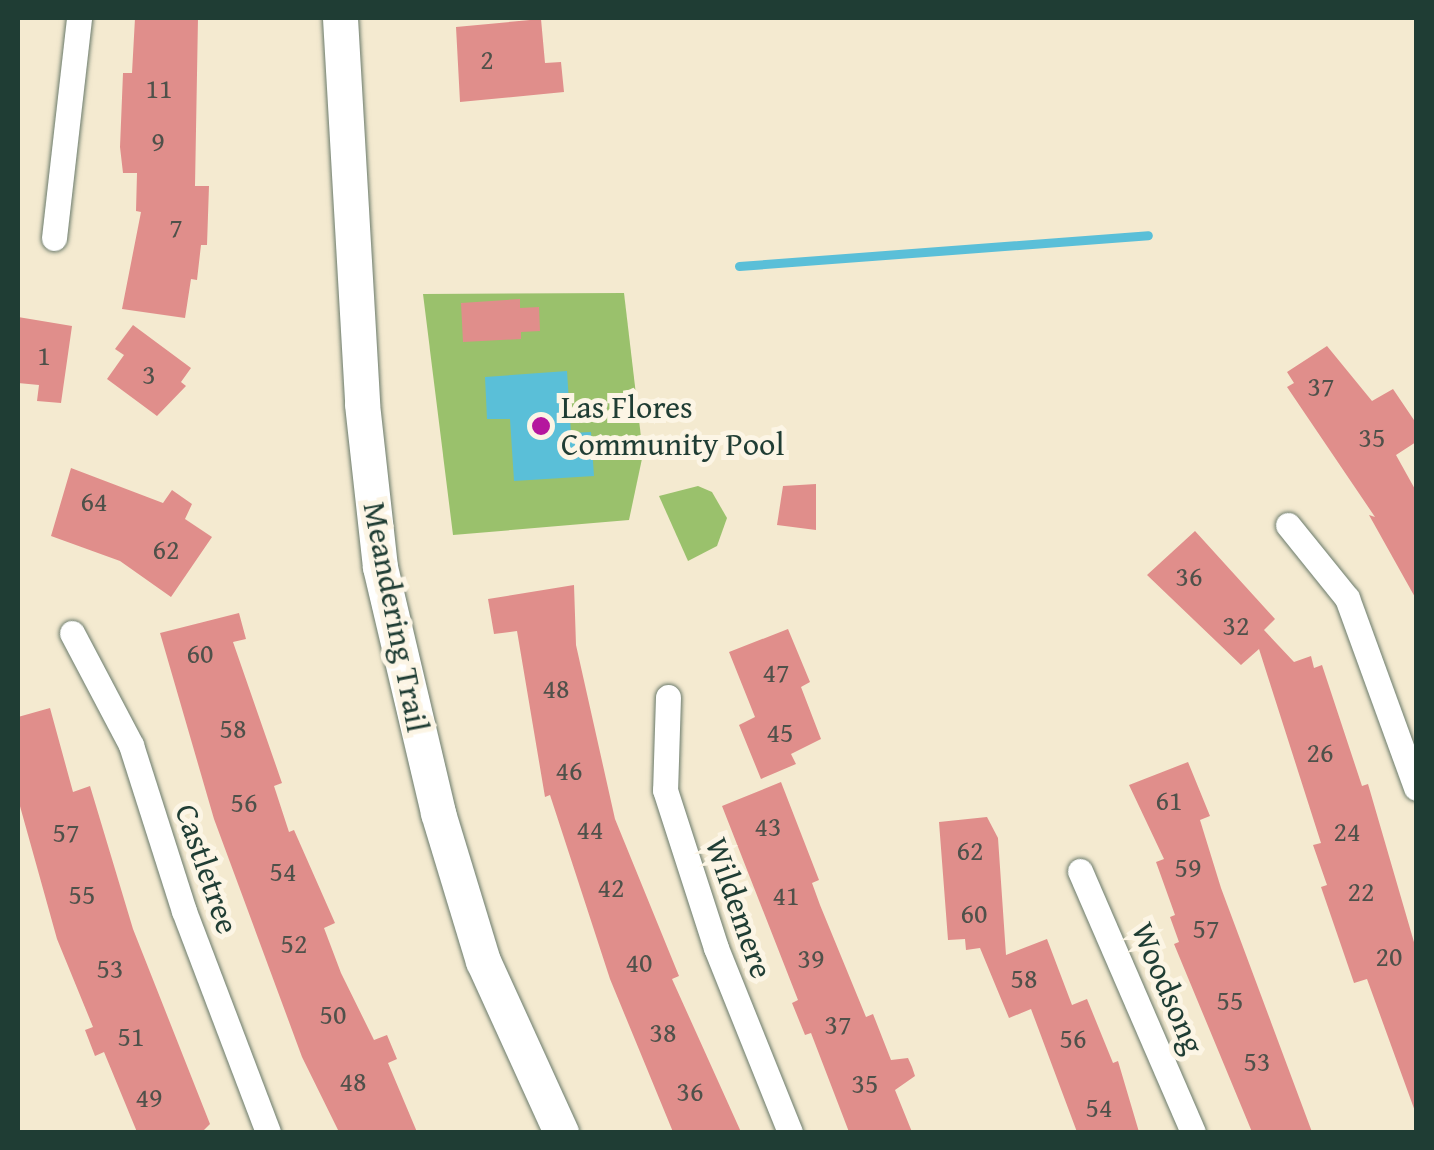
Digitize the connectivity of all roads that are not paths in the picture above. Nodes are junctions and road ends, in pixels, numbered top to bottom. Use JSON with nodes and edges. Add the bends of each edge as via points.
{"nodes":[{"id":1,"x":79,"y":18,"type":"edge"},
{"id":2,"x":340,"y":18,"type":"edge"},
{"id":3,"x":54,"y":238,"type":"dead end"},
{"id":4,"x":1288,"y":525,"type":"dead end"},
{"id":5,"x":72,"y":633,"type":"dead end"},
{"id":6,"x":668,"y":696,"type":"dead end"},
{"id":7,"x":1416,"y":788,"type":"edge"},
{"id":8,"x":1080,"y":871,"type":"dead end"},
{"id":9,"x":268,"y":1132,"type":"edge"},
{"id":10,"x":562,"y":1132,"type":"edge"},
{"id":11,"x":790,"y":1132,"type":"edge"},
{"id":12,"x":1193,"y":1132,"type":"edge"}],
"edges":[{"from":1,"to":3,"type":"street"},
{"from":2,"to":10,"type":"street","name":"Meandering Trail","via":[[362,404],[380,566],[438,814],[484,961]]},
{"from":4,"to":7,"type":"street","via":[[1347,598]]},
{"from":5,"to":9,"type":"street","name":"Castletree","via":[[132,745],[184,911]]},
{"from":6,"to":11,"type":"street","name":"Wildemere","via":[[666,790],[716,948]]},
{"from":8,"to":12,"type":"street","name":"Woodsong"}]}
